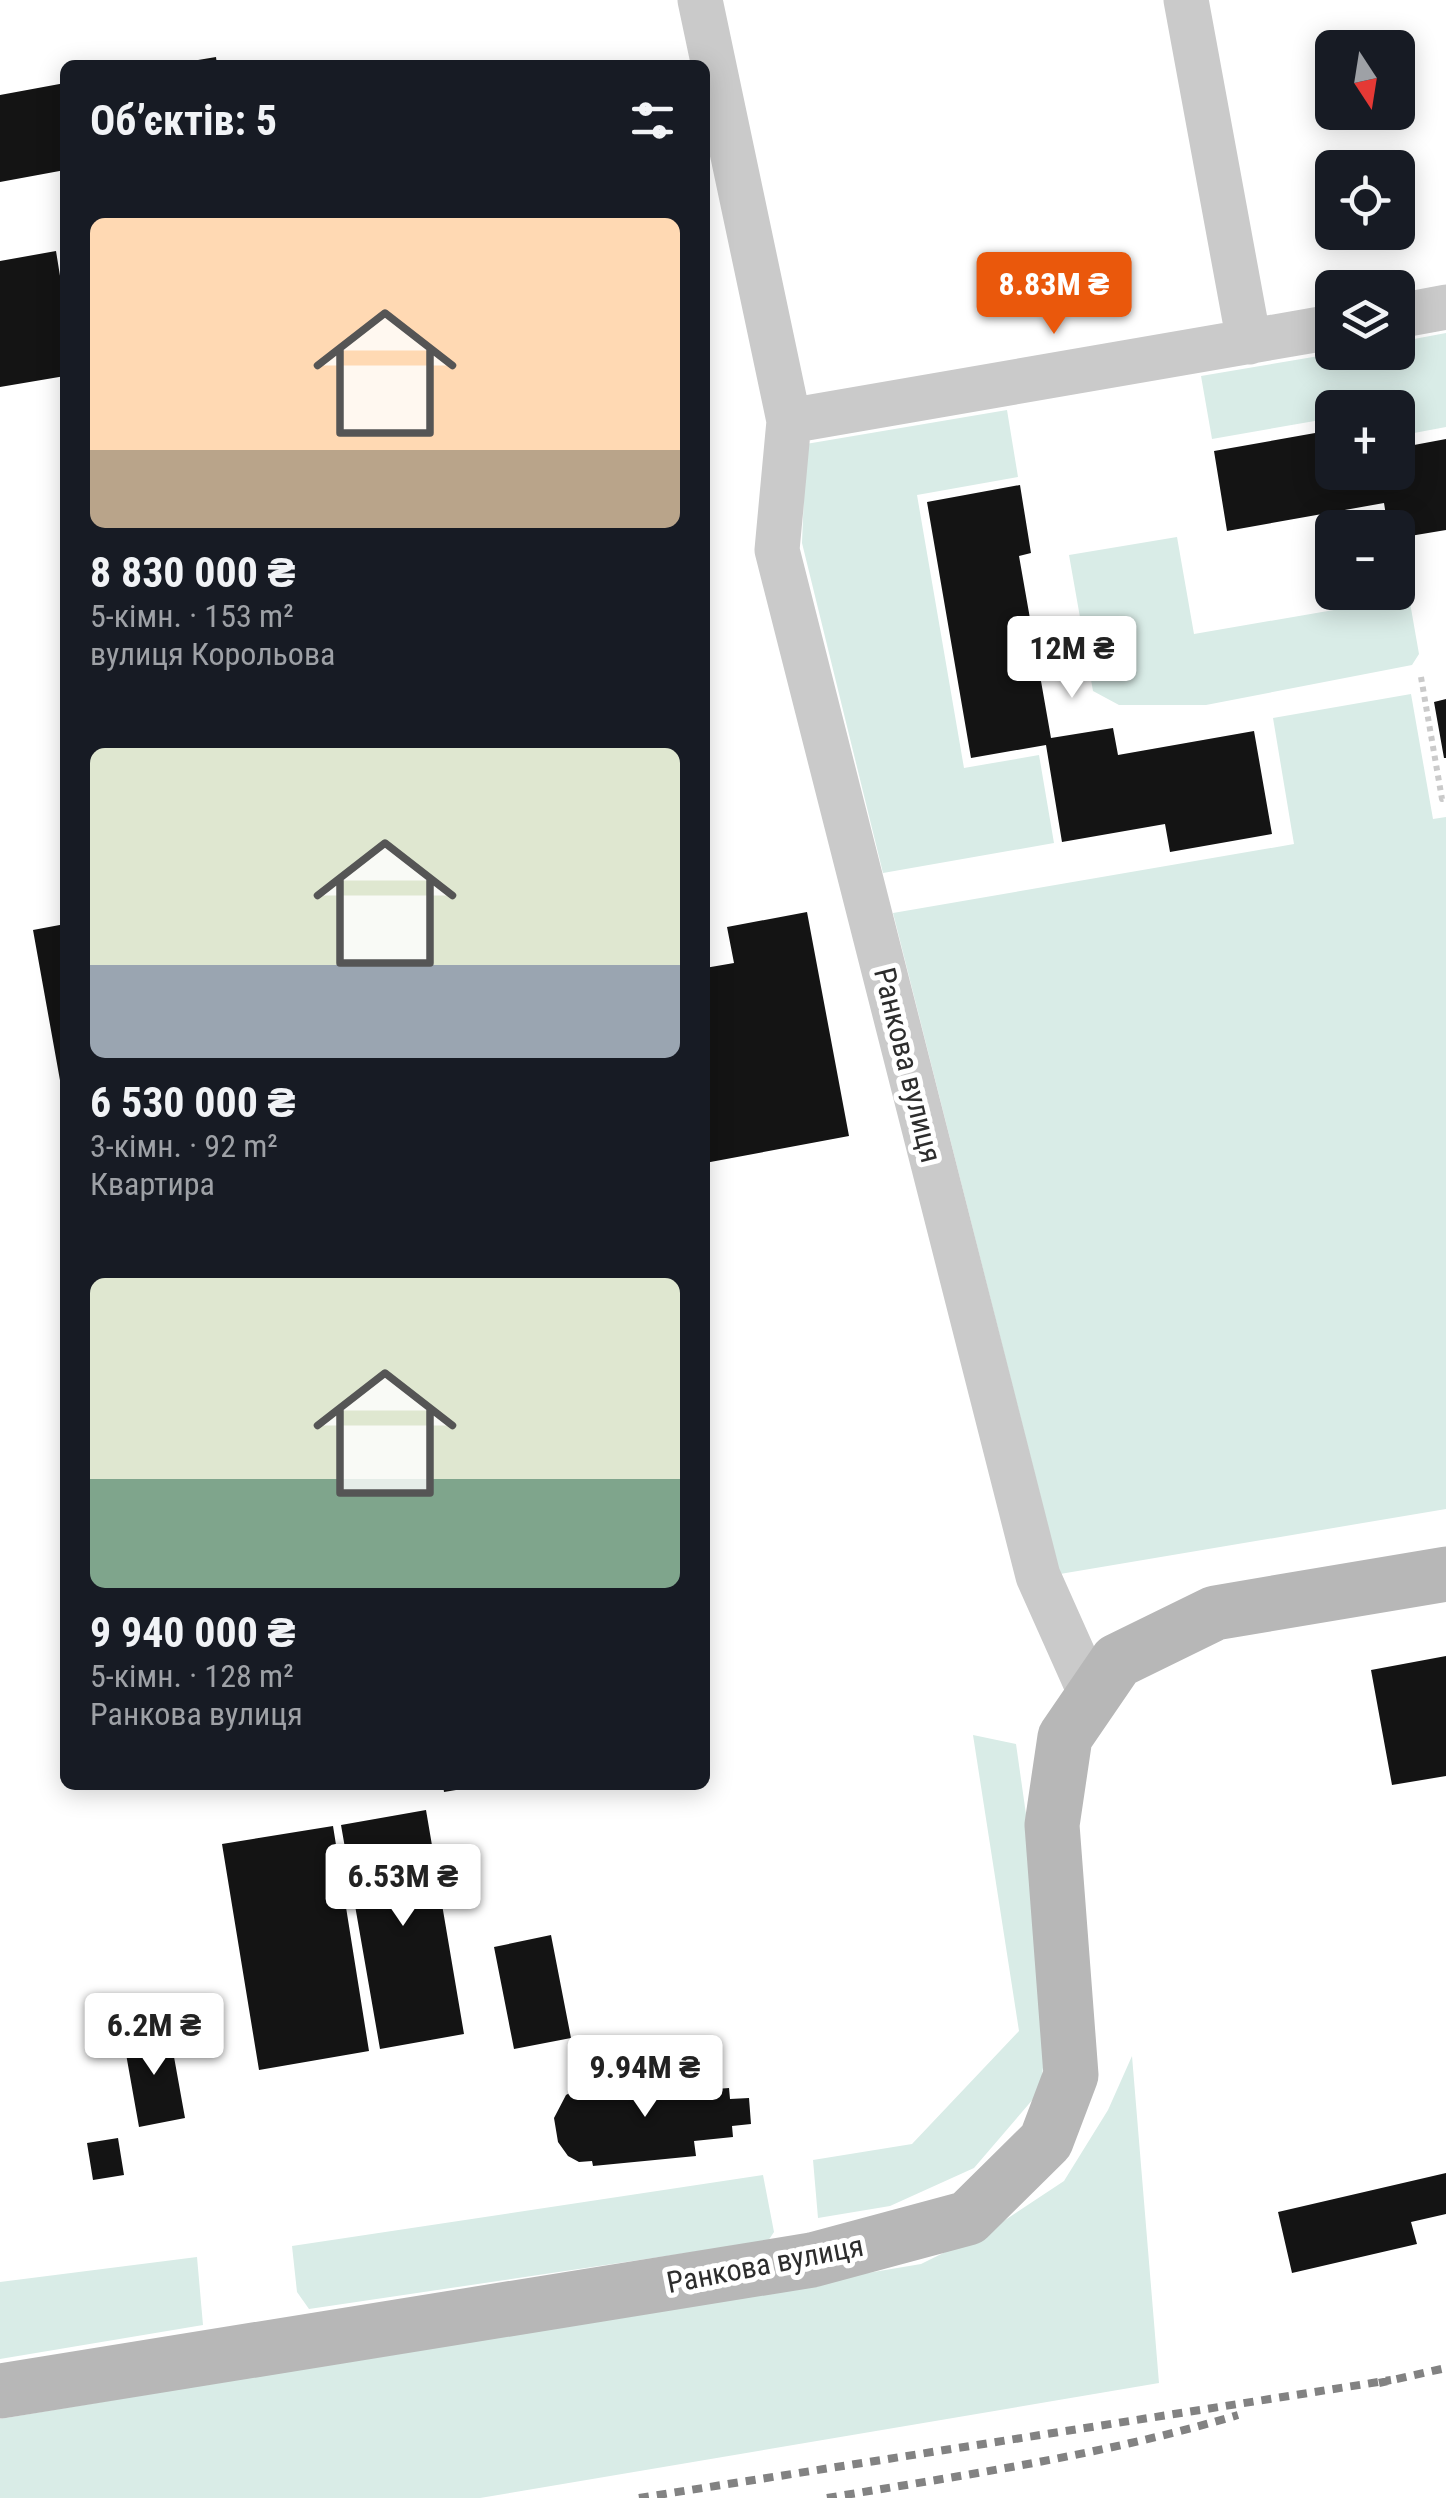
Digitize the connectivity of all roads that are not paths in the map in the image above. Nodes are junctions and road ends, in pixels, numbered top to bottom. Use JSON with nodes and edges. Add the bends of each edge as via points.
{"nodes":[{"id":1,"x":700,"y":0,"type":"edge"},
{"id":2,"x":1186,"y":0,"type":"edge"},
{"id":3,"x":1446,"y":307,"type":"edge"},
{"id":4,"x":1415,"y":313,"type":"edge"},
{"id":5,"x":1315,"y":330,"type":"edge"},
{"id":6,"x":1248,"y":342,"type":"junction"},
{"id":7,"x":789,"y":422,"type":"junction"},
{"id":8,"x":1446,"y":1574,"type":"edge"},
{"id":9,"x":1092,"y":1697,"type":"junction"},
{"id":10,"x":0,"y":2391,"type":"edge"}],
"edges":[{"from":1,"to":7,"type":"street","name":"Ранкова вулиця"},
{"from":2,"to":6,"type":"street"},
{"from":3,"to":4,"type":"street"},
{"from":5,"to":6,"type":"street"},
{"from":6,"to":7,"type":"street"},
{"from":7,"to":9,"type":"street","name":"Ранкова вулиця","via":[[777,550],[1038,1576]]},
{"from":8,"to":9,"type":"street","name":"Ранкова вулиця","via":[[1215,1613],[1117,1660]]},
{"from":9,"to":10,"type":"street","name":"Ранкова вулиця","via":[[1065,1737],[1052,1825],[1071,2075],[1046,2141],[968,2218],[812,2260]]}]}
